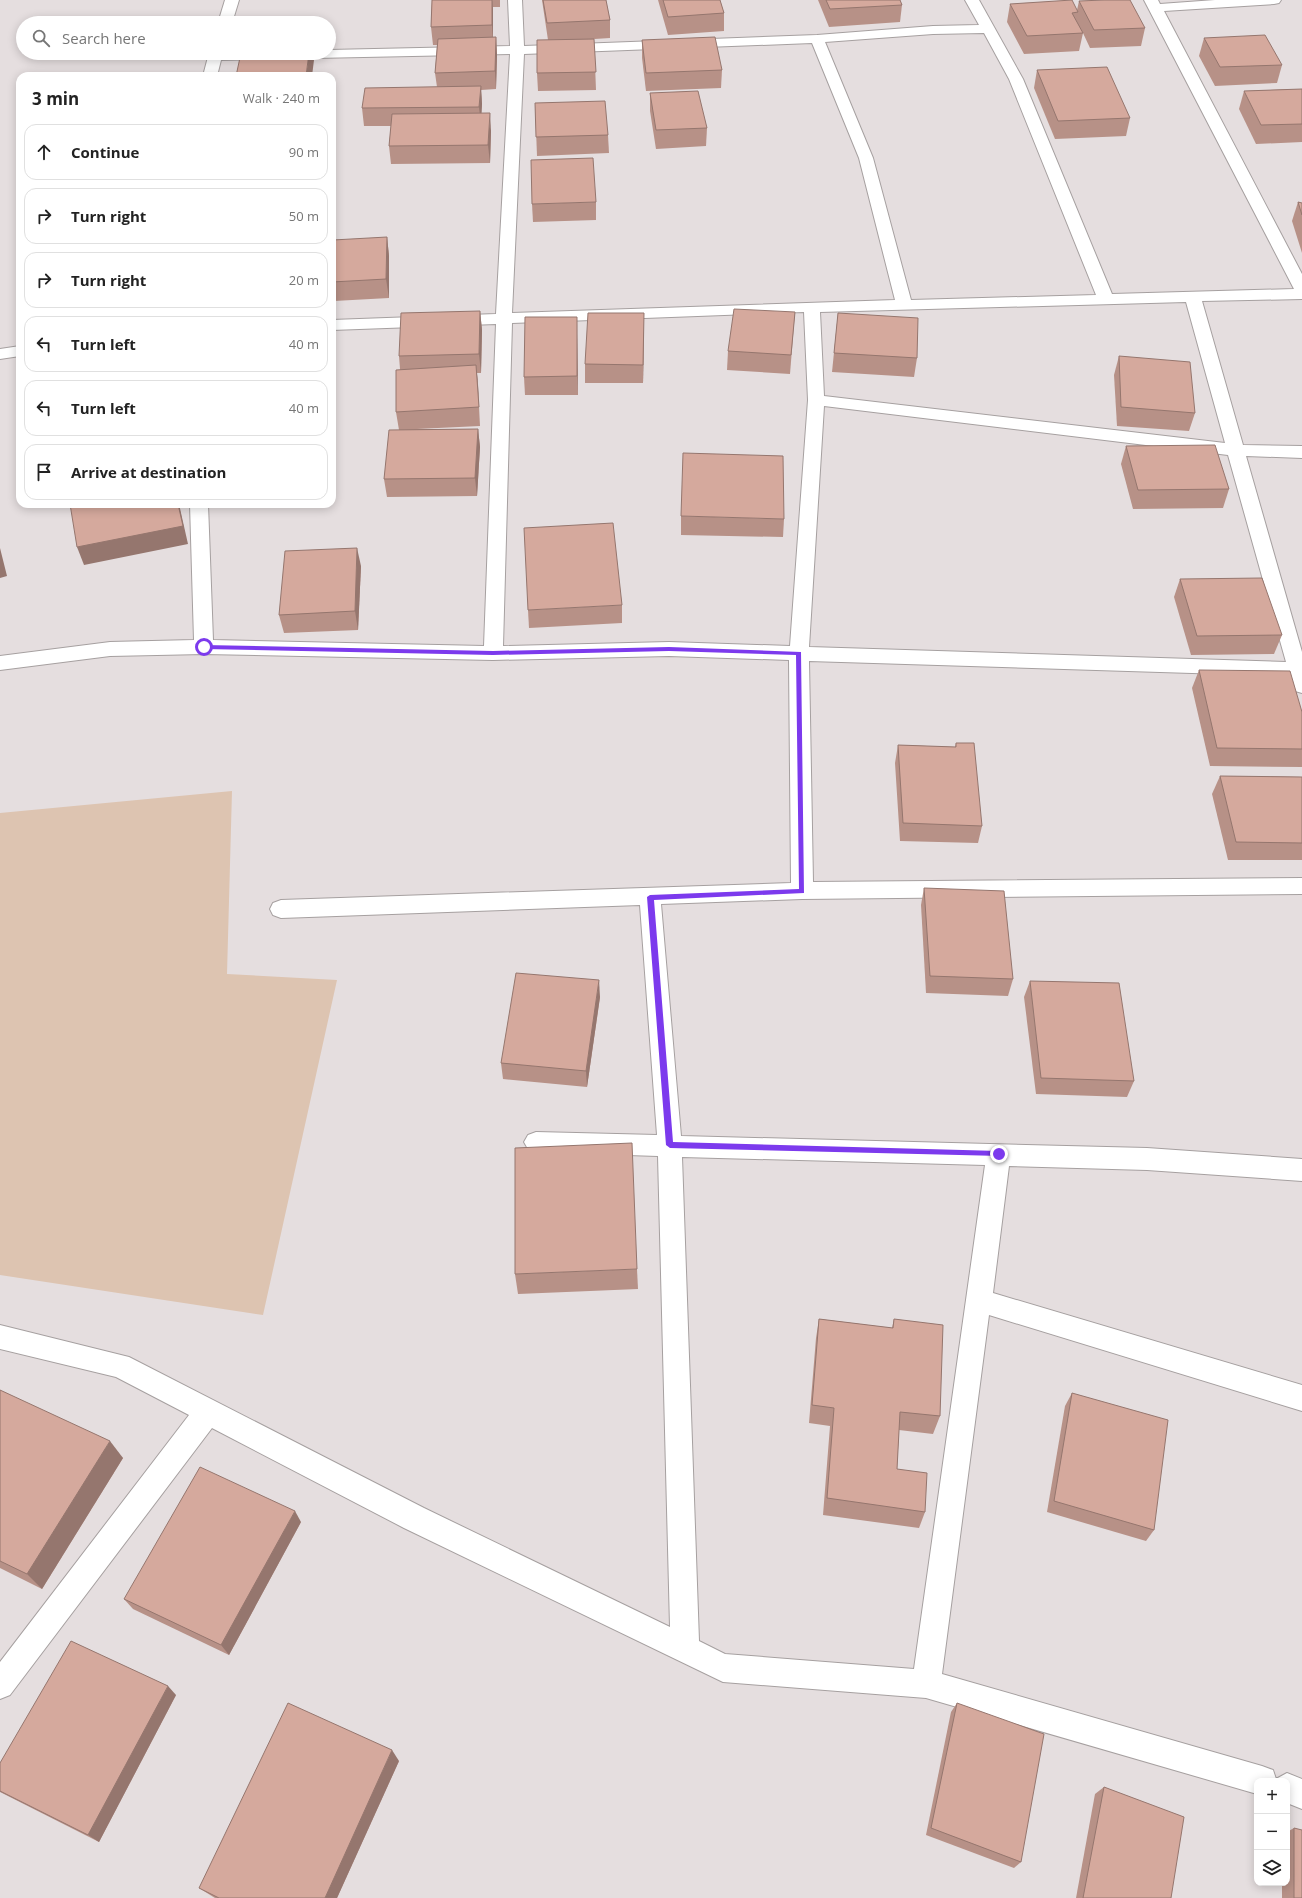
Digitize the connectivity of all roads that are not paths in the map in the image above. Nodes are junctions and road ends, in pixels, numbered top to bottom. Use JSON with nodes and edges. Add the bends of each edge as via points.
{"nodes":[{"id":1,"x":232,"y":0,"type":"edge"},
{"id":2,"x":515,"y":0,"type":"edge"},
{"id":3,"x":972,"y":0,"type":"edge"},
{"id":4,"x":1274,"y":0,"type":"edge"},
{"id":5,"x":1153,"y":4,"type":"edge"},
{"id":6,"x":227,"y":16,"type":"edge"},
{"id":7,"x":988,"y":29,"type":"junction"},
{"id":8,"x":817,"y":39,"type":"junction"},
{"id":9,"x":517,"y":50,"type":"junction"},
{"id":10,"x":336,"y":52,"type":"edge"},
{"id":11,"x":214,"y":60,"type":"edge"},
{"id":12,"x":211,"y":72,"type":"edge"},
{"id":13,"x":1302,"y":289,"type":"edge"},
{"id":14,"x":1302,"y":294,"type":"edge"},
{"id":15,"x":1193,"y":298,"type":"junction"},
{"id":16,"x":1106,"y":300,"type":"junction"},
{"id":17,"x":904,"y":305,"type":"junction"},
{"id":18,"x":812,"y":307,"type":"junction"},
{"id":19,"x":504,"y":319,"type":"junction"},
{"id":20,"x":336,"y":325,"type":"edge"},
{"id":21,"x":16,"y":352,"type":"edge"},
{"id":22,"x":0,"y":354,"type":"edge"},
{"id":23,"x":816,"y":400,"type":"junction"},
{"id":24,"x":1236,"y":450,"type":"junction"},
{"id":25,"x":1302,"y":452,"type":"edge"},
{"id":26,"x":199,"y":508,"type":"edge"},
{"id":27,"x":204,"y":647,"type":"junction"},
{"id":28,"x":493,"y":653,"type":"junction"},
{"id":29,"x":799,"y":654,"type":"junction"},
{"id":30,"x":0,"y":663,"type":"edge"},
{"id":31,"x":1300,"y":675,"type":"edge"},
{"id":32,"x":1302,"y":886,"type":"edge"},
{"id":33,"x":802,"y":891,"type":"junction"},
{"id":34,"x":650,"y":897,"type":"junction"},
{"id":35,"x":282,"y":909,"type":"dead end"},
{"id":36,"x":536,"y":1142,"type":"dead end"},
{"id":37,"x":670,"y":1145,"type":"junction"},
{"id":38,"x":999,"y":1154,"type":"junction"},
{"id":39,"x":1302,"y":1170,"type":"edge"},
{"id":40,"x":978,"y":1300,"type":"junction"},
{"id":41,"x":0,"y":1337,"type":"edge"},
{"id":42,"x":1302,"y":1398,"type":"edge"},
{"id":43,"x":208,"y":1412,"type":"junction"},
{"id":44,"x":685,"y":1650,"type":"junction"},
{"id":45,"x":926,"y":1684,"type":"junction"},
{"id":46,"x":0,"y":1685,"type":"edge"},
{"id":47,"x":1254,"y":1779,"type":"edge"},
{"id":48,"x":1290,"y":1789,"type":"edge"},
{"id":49,"x":1302,"y":1794,"type":"edge"}],
"edges":[{"from":1,"to":6,"type":"street"},
{"from":2,"to":9,"type":"street"},
{"from":3,"to":7,"type":"street"},
{"from":4,"to":5,"type":"street"},
{"from":5,"to":13,"type":"street"},
{"from":7,"to":8,"type":"street","via":[[933,30]]},
{"from":7,"to":16,"type":"street","via":[[1016,79]]},
{"from":8,"to":9,"type":"street"},
{"from":8,"to":17,"type":"street","via":[[866,158]]},
{"from":9,"to":10,"type":"street"},
{"from":9,"to":19,"type":"street"},
{"from":11,"to":12,"type":"street"},
{"from":14,"to":15,"type":"street"},
{"from":15,"to":16,"type":"street"},
{"from":15,"to":24,"type":"street"},
{"from":16,"to":17,"type":"street"},
{"from":17,"to":18,"type":"street"},
{"from":18,"to":19,"type":"street"},
{"from":18,"to":23,"type":"street"},
{"from":19,"to":20,"type":"street"},
{"from":19,"to":28,"type":"street"},
{"from":21,"to":22,"type":"street"},
{"from":23,"to":24,"type":"street"},
{"from":23,"to":29,"type":"street"},
{"from":24,"to":25,"type":"street"},
{"from":24,"to":31,"type":"street"},
{"from":26,"to":27,"type":"street"},
{"from":27,"to":28,"type":"street"},
{"from":27,"to":30,"type":"street","via":[[110,649]]},
{"from":28,"to":29,"type":"street","via":[[669,649]]},
{"from":29,"to":31,"type":"street"},
{"from":29,"to":33,"type":"street"},
{"from":32,"to":33,"type":"street"},
{"from":33,"to":34,"type":"street"},
{"from":34,"to":35,"type":"street"},
{"from":34,"to":37,"type":"street"},
{"from":36,"to":37,"type":"street"},
{"from":37,"to":38,"type":"street"},
{"from":37,"to":44,"type":"street"},
{"from":38,"to":39,"type":"street","via":[[1147,1159]]},
{"from":38,"to":40,"type":"street"},
{"from":40,"to":42,"type":"street"},
{"from":40,"to":45,"type":"street"},
{"from":41,"to":43,"type":"street","via":[[120,1366]]},
{"from":43,"to":44,"type":"street","via":[[414,1518]]},
{"from":43,"to":46,"type":"street"},
{"from":44,"to":45,"type":"street","via":[[723,1668]]},
{"from":45,"to":47,"type":"street"},
{"from":48,"to":49,"type":"street"}]}
